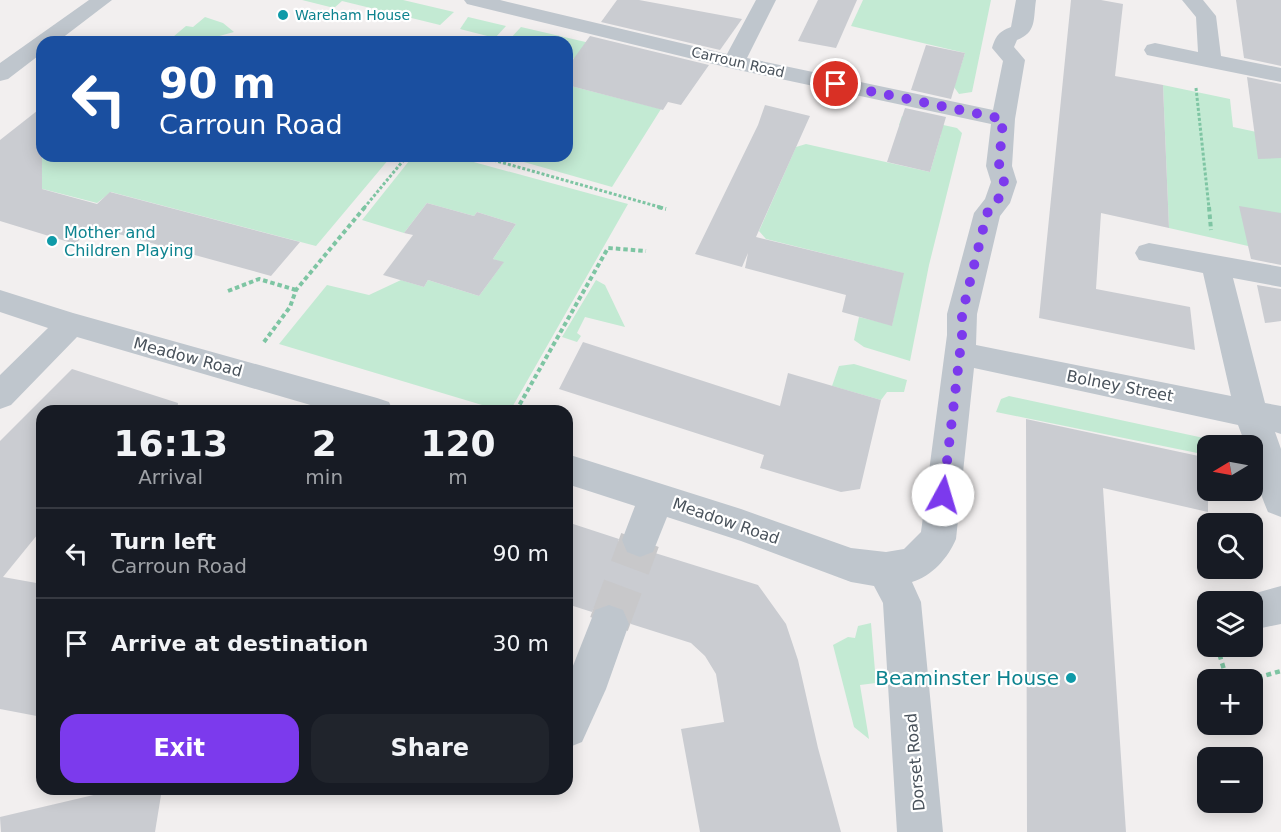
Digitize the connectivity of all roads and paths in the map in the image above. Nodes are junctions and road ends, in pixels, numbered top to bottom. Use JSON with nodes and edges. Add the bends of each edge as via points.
{"nodes":[{"id":1,"x":102,"y":0,"type":"edge"},
{"id":2,"x":474,"y":0,"type":"edge"},
{"id":3,"x":566,"y":0,"type":"edge"},
{"id":4,"x":766,"y":0,"type":"edge"},
{"id":5,"x":1026,"y":0,"type":"edge"},
{"id":6,"x":1192,"y":0,"type":"edge"},
{"id":7,"x":550,"y":18,"type":"junction"},
{"id":8,"x":51,"y":36,"type":"edge"},
{"id":9,"x":36,"y":47,"type":"edge"},
{"id":10,"x":1155,"y":50,"type":"dead end"},
{"id":11,"x":1201,"y":59,"type":"junction"},
{"id":12,"x":734,"y":62,"type":"junction"},
{"id":13,"x":0,"y":74,"type":"edge"},
{"id":14,"x":1281,"y":75,"type":"edge"},
{"id":15,"x":1003,"y":119,"type":"junction"},
{"id":16,"x":402,"y":162,"type":"edge"},
{"id":17,"x":500,"y":162,"type":"edge"},
{"id":18,"x":666,"y":209,"type":"dead end"},
{"id":19,"x":645,"y":250,"type":"dead end"},
{"id":20,"x":1149,"y":253,"type":"dead end"},
{"id":21,"x":1215,"y":264,"type":"junction"},
{"id":22,"x":1281,"y":277,"type":"edge"},
{"id":23,"x":296,"y":290,"type":"junction"},
{"id":24,"x":228,"y":291,"type":"dead end"},
{"id":25,"x":0,"y":301,"type":"edge"},
{"id":26,"x":71,"y":324,"type":"junction"},
{"id":27,"x":262,"y":345,"type":"dead end"},
{"id":28,"x":959,"y":353,"type":"junction"},
{"id":29,"x":0,"y":396,"type":"edge"},
{"id":30,"x":356,"y":405,"type":"edge"},
{"id":31,"x":519,"y":405,"type":"edge"},
{"id":32,"x":1266,"y":417,"type":"edge"},
{"id":33,"x":573,"y":471,"type":"edge"},
{"id":34,"x":656,"y":498,"type":"junction"},
{"id":35,"x":1281,"y":501,"type":"edge"},
{"id":36,"x":640,"y":540,"type":"tunnel mouth"},
{"id":37,"x":886,"y":570,"type":"junction"},
{"id":38,"x":1281,"y":605,"type":"edge"},
{"id":39,"x":1263,"y":609,"type":"edge"},
{"id":40,"x":609,"y":624,"type":"tunnel mouth"},
{"id":41,"x":1281,"y":671,"type":"edge"},
{"id":42,"x":1263,"y":676,"type":"edge"},
{"id":43,"x":573,"y":714,"type":"edge"},
{"id":44,"x":920,"y":832,"type":"edge"}],
"edges":[{"from":1,"to":8,"type":"street"},
{"from":2,"to":7,"type":"street","name":"Carroun Road"},
{"from":3,"to":7,"type":"street"},
{"from":4,"to":12,"type":"street"},
{"from":5,"to":15,"type":"street","via":[[1021,31],[1007,36],[1004,42],[1003,48],[1014,60]]},
{"from":6,"to":11,"type":"street","via":[[1206,16]]},
{"from":7,"to":12,"type":"street","name":"Carroun Road"},
{"from":9,"to":13,"type":"street"},
{"from":10,"to":11,"type":"street"},
{"from":11,"to":14,"type":"street"},
{"from":11,"to":21,"type":"path"},
{"from":12,"to":15,"type":"street","name":"Carroun Road"},
{"from":15,"to":28,"type":"street","via":[[999,166],[1004,182],[997,203],[987,213],[962,314]]},
{"from":16,"to":23,"type":"path"},
{"from":17,"to":18,"type":"path"},
{"from":19,"to":31,"type":"path","via":[[608,248]]},
{"from":20,"to":21,"type":"street"},
{"from":21,"to":22,"type":"street"},
{"from":21,"to":32,"type":"street"},
{"from":23,"to":24,"type":"path","via":[[259,279]]},
{"from":23,"to":27,"type":"path","via":[[290,307]]},
{"from":25,"to":26,"type":"street","name":"Meadow Road"},
{"from":26,"to":29,"type":"street"},
{"from":26,"to":30,"type":"street","name":"Meadow Road"},
{"from":28,"to":32,"type":"street","name":"Bolney Street"},
{"from":28,"to":37,"type":"street","via":[[938,539],[914,564]]},
{"from":32,"to":35,"type":"street","via":[[1270,465]]},
{"from":33,"to":34,"type":"street","name":"Meadow Road"},
{"from":34,"to":36,"type":"street"},
{"from":34,"to":37,"type":"street","name":"Meadow Road","via":[[851,564]]},
{"from":37,"to":44,"type":"street","name":"Dorset Road","via":[[902,602]]},
{"from":38,"to":39,"type":"street"},
{"from":40,"to":43,"type":"street"},
{"from":41,"to":42,"type":"path"}]}
